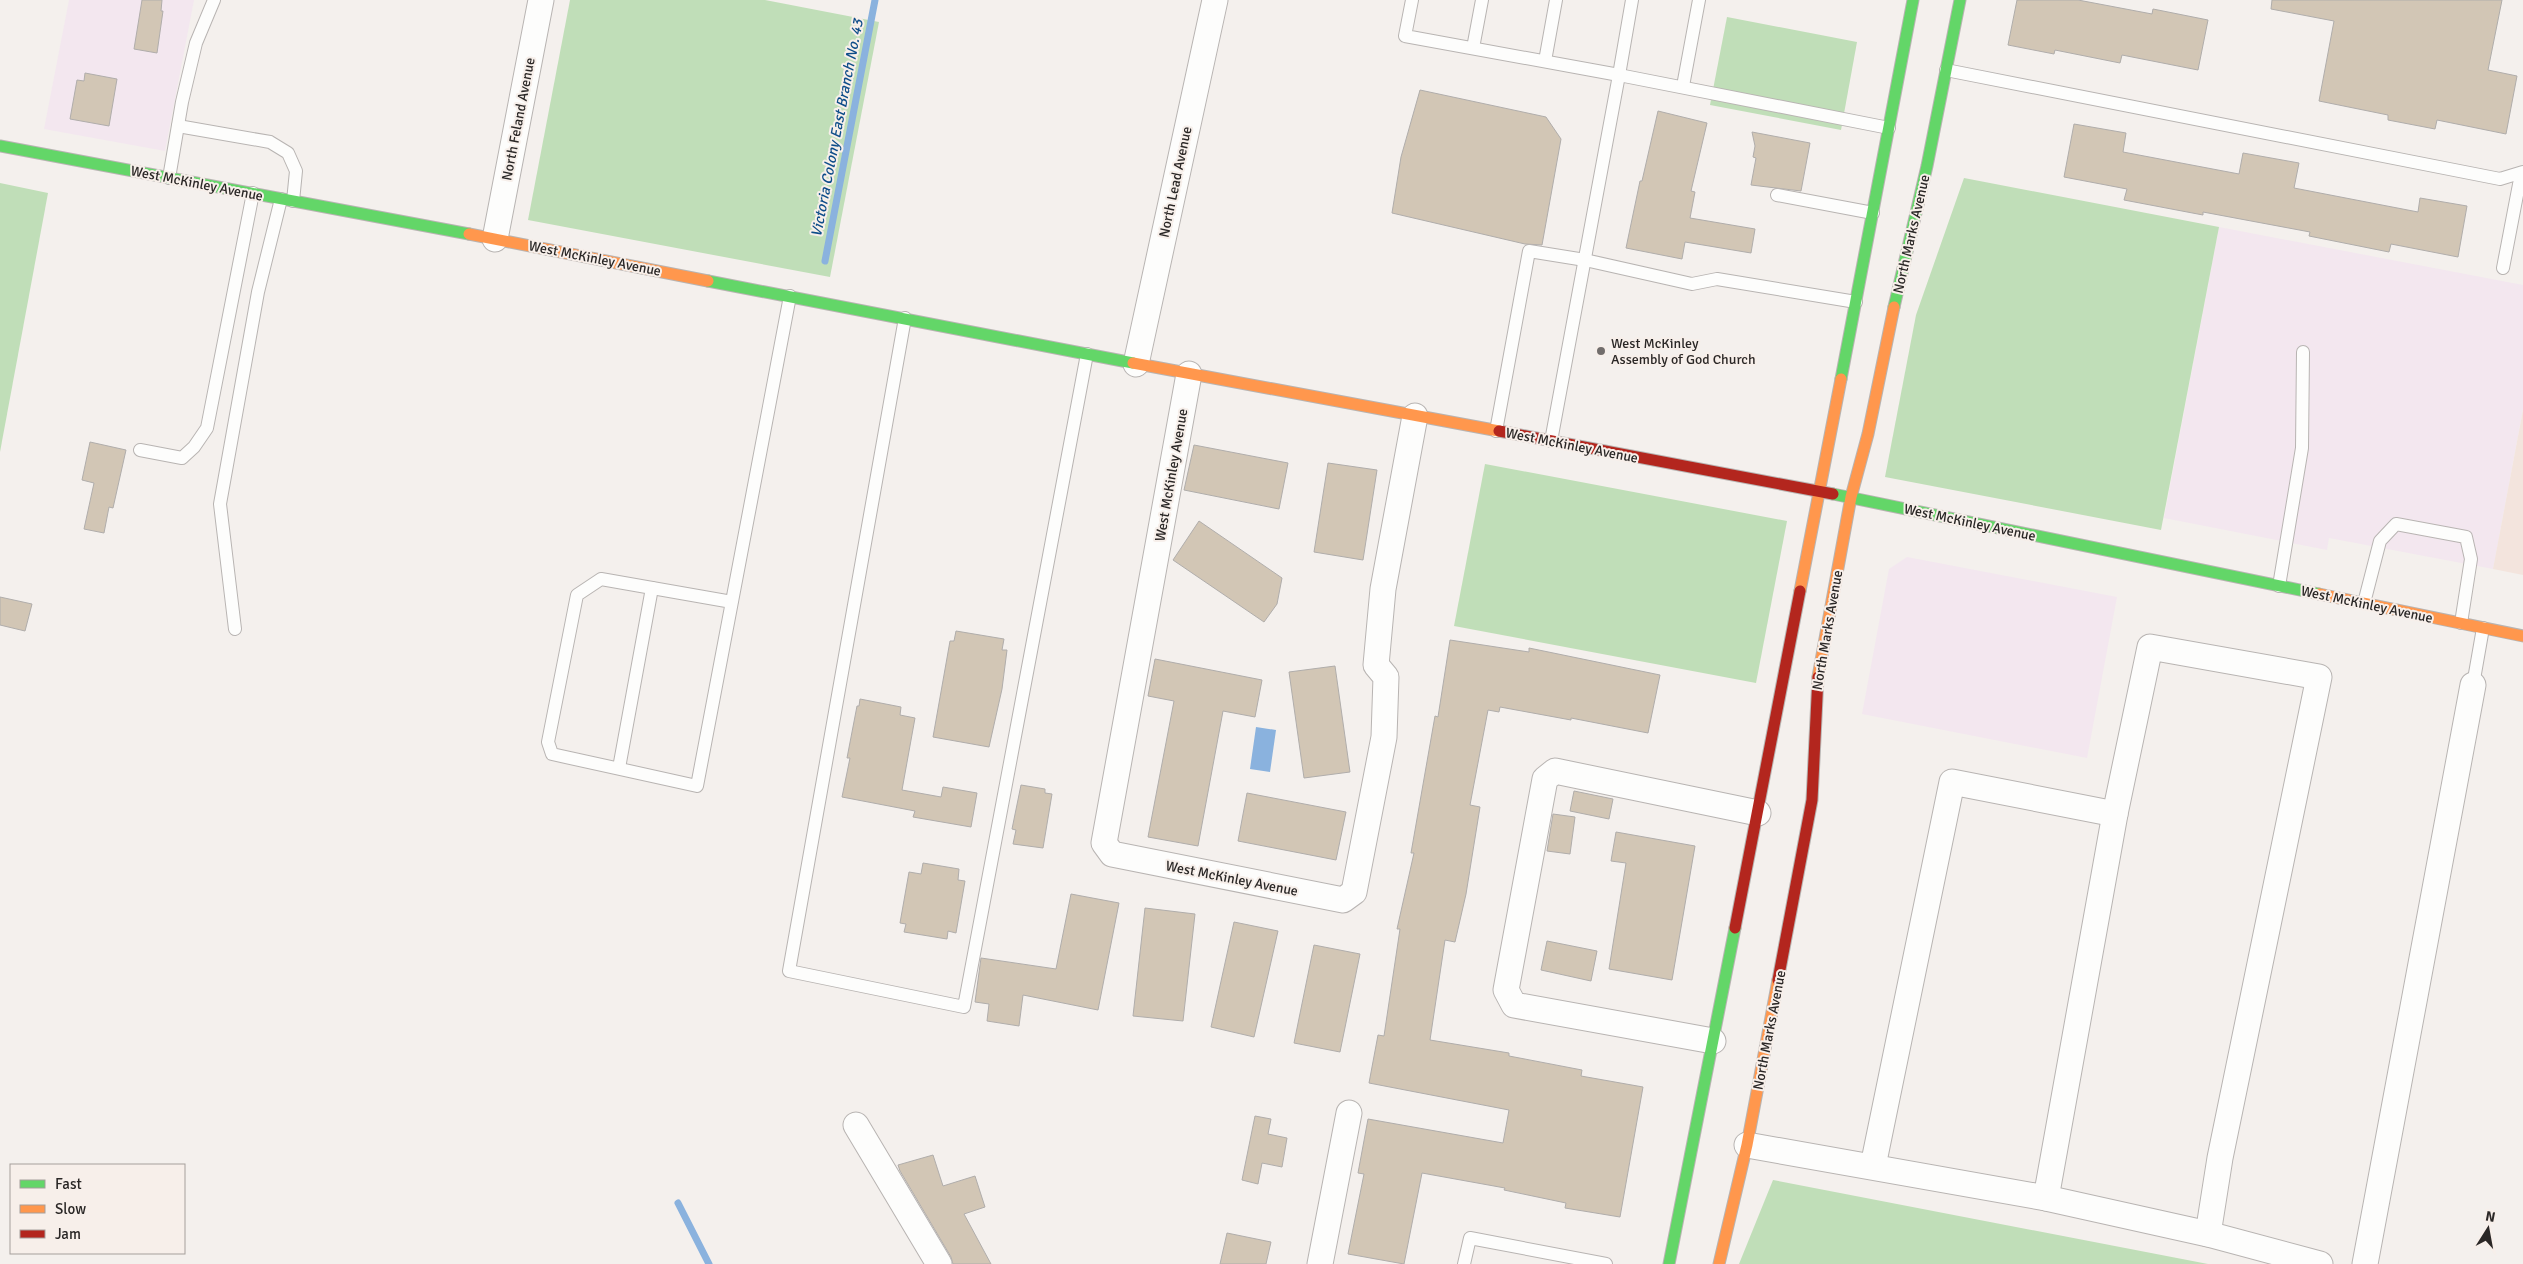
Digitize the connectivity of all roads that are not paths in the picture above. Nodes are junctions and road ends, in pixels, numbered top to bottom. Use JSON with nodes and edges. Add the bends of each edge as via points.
{"nodes":[{"id":1,"x":214,"y":0,"type":"edge"},
{"id":2,"x":541,"y":0,"type":"edge"},
{"id":3,"x":1215,"y":0,"type":"edge"},
{"id":4,"x":1412,"y":0,"type":"edge"},
{"id":5,"x":1482,"y":0,"type":"edge"},
{"id":6,"x":1556,"y":0,"type":"edge"},
{"id":7,"x":1632,"y":0,"type":"edge"},
{"id":8,"x":1699,"y":0,"type":"edge"},
{"id":9,"x":1913,"y":0,"type":"edge"},
{"id":10,"x":1960,"y":0,"type":"edge"},
{"id":11,"x":1473,"y":48,"type":"junction"},
{"id":12,"x":1544,"y":62,"type":"junction"},
{"id":13,"x":1946,"y":70,"type":"junction"},
{"id":14,"x":1619,"y":75,"type":"junction"},
{"id":15,"x":1682,"y":86,"type":"junction"},
{"id":16,"x":178,"y":126,"type":"junction"},
{"id":17,"x":1889,"y":128,"type":"junction"},
{"id":18,"x":0,"y":146,"type":"edge"},
{"id":19,"x":2522,"y":173,"type":"edge"},
{"id":20,"x":169,"y":178,"type":"junction"},
{"id":21,"x":253,"y":193,"type":"junction"},
{"id":22,"x":1778,"y":195,"type":"dead end"},
{"id":23,"x":287,"y":200,"type":"junction"},
{"id":24,"x":1873,"y":213,"type":"junction"},
{"id":25,"x":495,"y":238,"type":"junction"},
{"id":26,"x":1585,"y":260,"type":"junction"},
{"id":27,"x":2503,"y":268,"type":"dead end"},
{"id":28,"x":790,"y":296,"type":"junction"},
{"id":29,"x":1856,"y":302,"type":"junction"},
{"id":30,"x":906,"y":318,"type":"junction"},
{"id":31,"x":2303,"y":352,"type":"dead end"},
{"id":32,"x":1086,"y":354,"type":"junction"},
{"id":33,"x":1136,"y":364,"type":"junction"},
{"id":34,"x":1189,"y":374,"type":"junction"},
{"id":35,"x":1415,"y":416,"type":"junction"},
{"id":36,"x":1496,"y":431,"type":"junction"},
{"id":37,"x":1551,"y":441,"type":"junction"},
{"id":38,"x":140,"y":450,"type":"dead end"},
{"id":39,"x":1820,"y":491,"type":"junction"},
{"id":40,"x":1851,"y":497,"type":"junction"},
{"id":41,"x":2279,"y":586,"type":"junction"},
{"id":42,"x":652,"y":588,"type":"junction"},
{"id":43,"x":732,"y":602,"type":"junction"},
{"id":44,"x":2364,"y":603,"type":"junction"},
{"id":45,"x":2461,"y":623,"type":"junction"},
{"id":46,"x":2483,"y":628,"type":"junction"},
{"id":47,"x":235,"y":629,"type":"dead end"},
{"id":48,"x":2523,"y":636,"type":"edge"},
{"id":49,"x":2473,"y":685,"type":"joint"},
{"id":50,"x":619,"y":768,"type":"junction"},
{"id":51,"x":1758,"y":813,"type":"junction"},
{"id":52,"x":2115,"y":814,"type":"junction"},
{"id":53,"x":1713,"y":1041,"type":"junction"},
{"id":54,"x":1349,"y":1113,"type":"dead end"},
{"id":55,"x":856,"y":1125,"type":"dead end"},
{"id":56,"x":1748,"y":1145,"type":"junction"},
{"id":57,"x":1873,"y":1166,"type":"junction"},
{"id":58,"x":2046,"y":1198,"type":"junction"},
{"id":59,"x":2208,"y":1234,"type":"junction"},
{"id":60,"x":940,"y":1264,"type":"edge"},
{"id":61,"x":1320,"y":1264,"type":"edge"},
{"id":62,"x":1464,"y":1264,"type":"edge"},
{"id":63,"x":1606,"y":1264,"type":"edge"},
{"id":64,"x":1669,"y":1264,"type":"edge"},
{"id":65,"x":1719,"y":1264,"type":"edge"},
{"id":66,"x":2320,"y":1264,"type":"edge"},
{"id":67,"x":2365,"y":1264,"type":"edge"}],
"edges":[{"from":1,"to":16,"type":"lane","via":[[196,43]]},
{"from":2,"to":25,"type":"street","name":"North Feland Avenue"},
{"from":3,"to":33,"type":"street","name":"North Lead Avenue"},
{"from":4,"to":11,"type":"lane","via":[[1405,36]]},
{"from":5,"to":11,"type":"lane"},
{"from":6,"to":12,"type":"lane"},
{"from":7,"to":14,"type":"lane"},
{"from":8,"to":15,"type":"lane"},
{"from":9,"to":17,"type":"main road"},
{"from":10,"to":13,"type":"main road","name":"North Marks Avenue"},
{"from":11,"to":12,"type":"lane"},
{"from":12,"to":14,"type":"lane"},
{"from":13,"to":19,"type":"lane","via":[[2500,179]]},
{"from":13,"to":40,"type":"main road","name":"North Marks Avenue","via":[[1868,434]]},
{"from":14,"to":15,"type":"lane"},
{"from":14,"to":26,"type":"lane"},
{"from":15,"to":17,"type":"lane"},
{"from":16,"to":20,"type":"lane"},
{"from":16,"to":23,"type":"lane","via":[[270,142],[288,153],[296,171]]},
{"from":17,"to":24,"type":"main road"},
{"from":18,"to":20,"type":"main road","name":"West McKinley Avenue"},
{"from":19,"to":27,"type":"lane"},
{"from":20,"to":21,"type":"main road","name":"West McKinley Avenue"},
{"from":21,"to":23,"type":"main road","name":"West McKinley Avenue"},
{"from":21,"to":38,"type":"lane","via":[[207,428],[182,458]]},
{"from":22,"to":24,"type":"lane"},
{"from":23,"to":25,"type":"main road","name":"West McKinley Avenue"},
{"from":23,"to":47,"type":"lane","via":[[258,292],[220,504]]},
{"from":24,"to":29,"type":"main road"},
{"from":25,"to":28,"type":"main road","name":"West McKinley Avenue"},
{"from":26,"to":29,"type":"lane","via":[[1692,284],[1717,279]]},
{"from":26,"to":36,"type":"lane","via":[[1529,251]]},
{"from":26,"to":37,"type":"lane"},
{"from":28,"to":30,"type":"main road","name":"West McKinley Avenue"},
{"from":28,"to":43,"type":"lane"},
{"from":29,"to":39,"type":"main road"},
{"from":30,"to":32,"type":"main road","name":"West McKinley Avenue"},
{"from":30,"to":32,"type":"lane","via":[[789,971],[964,1007]]},
{"from":31,"to":41,"type":"lane","via":[[2302,448]]},
{"from":32,"to":33,"type":"main road","name":"West McKinley Avenue"},
{"from":33,"to":34,"type":"main road","name":"West McKinley Avenue"},
{"from":34,"to":35,"type":"main road","name":"West McKinley Avenue"},
{"from":34,"to":35,"type":"street","name":"West McKinley Avenue","via":[[1104,843],[1112,854],[1343,900],[1354,892],[1384,737],[1386,677],[1376,665],[1383,589]]},
{"from":35,"to":36,"type":"main road","name":"West McKinley Avenue"},
{"from":36,"to":37,"type":"main road","name":"West McKinley Avenue"},
{"from":37,"to":39,"type":"main road","name":"West McKinley Avenue"},
{"from":39,"to":40,"type":"main road","name":"West McKinley Avenue"},
{"from":39,"to":51,"type":"main road"},
{"from":40,"to":41,"type":"main road","name":"West McKinley Avenue"},
{"from":40,"to":56,"type":"main road","name":"North Marks Avenue","via":[[1819,666],[1812,800]]},
{"from":41,"to":44,"type":"main road","name":"West McKinley Avenue"},
{"from":42,"to":43,"type":"lane"},
{"from":42,"to":50,"type":"lane"},
{"from":42,"to":50,"type":"lane","via":[[601,578],[577,595],[548,742],[552,754]]},
{"from":43,"to":50,"type":"lane","via":[[697,786]]},
{"from":44,"to":45,"type":"main road","name":"West McKinley Avenue"},
{"from":44,"to":45,"type":"lane","via":[[2380,541],[2396,524],[2466,537],[2471,559]]},
{"from":45,"to":46,"type":"main road","name":"West McKinley Avenue"},
{"from":46,"to":48,"type":"main road","name":"West McKinley Avenue"},
{"from":46,"to":49,"type":"lane"},
{"from":49,"to":67,"type":"street"},
{"from":51,"to":53,"type":"main road"},
{"from":51,"to":53,"type":"street","via":[[1555,771],[1545,779],[1506,990],[1514,1005]]},
{"from":52,"to":57,"type":"street","via":[[1952,782]]},
{"from":52,"to":58,"type":"street"},
{"from":52,"to":59,"type":"street","via":[[2150,647],[2319,677],[2220,1158]]},
{"from":53,"to":64,"type":"main road"},
{"from":54,"to":61,"type":"street"},
{"from":55,"to":60,"type":"street"},
{"from":56,"to":57,"type":"street"},
{"from":56,"to":65,"type":"main road","name":"North Marks Avenue","via":[[1726,1223]]},
{"from":57,"to":58,"type":"street"},
{"from":58,"to":59,"type":"street"},
{"from":59,"to":66,"type":"street"},
{"from":62,"to":63,"type":"lane","via":[[1470,1238]]}]}
